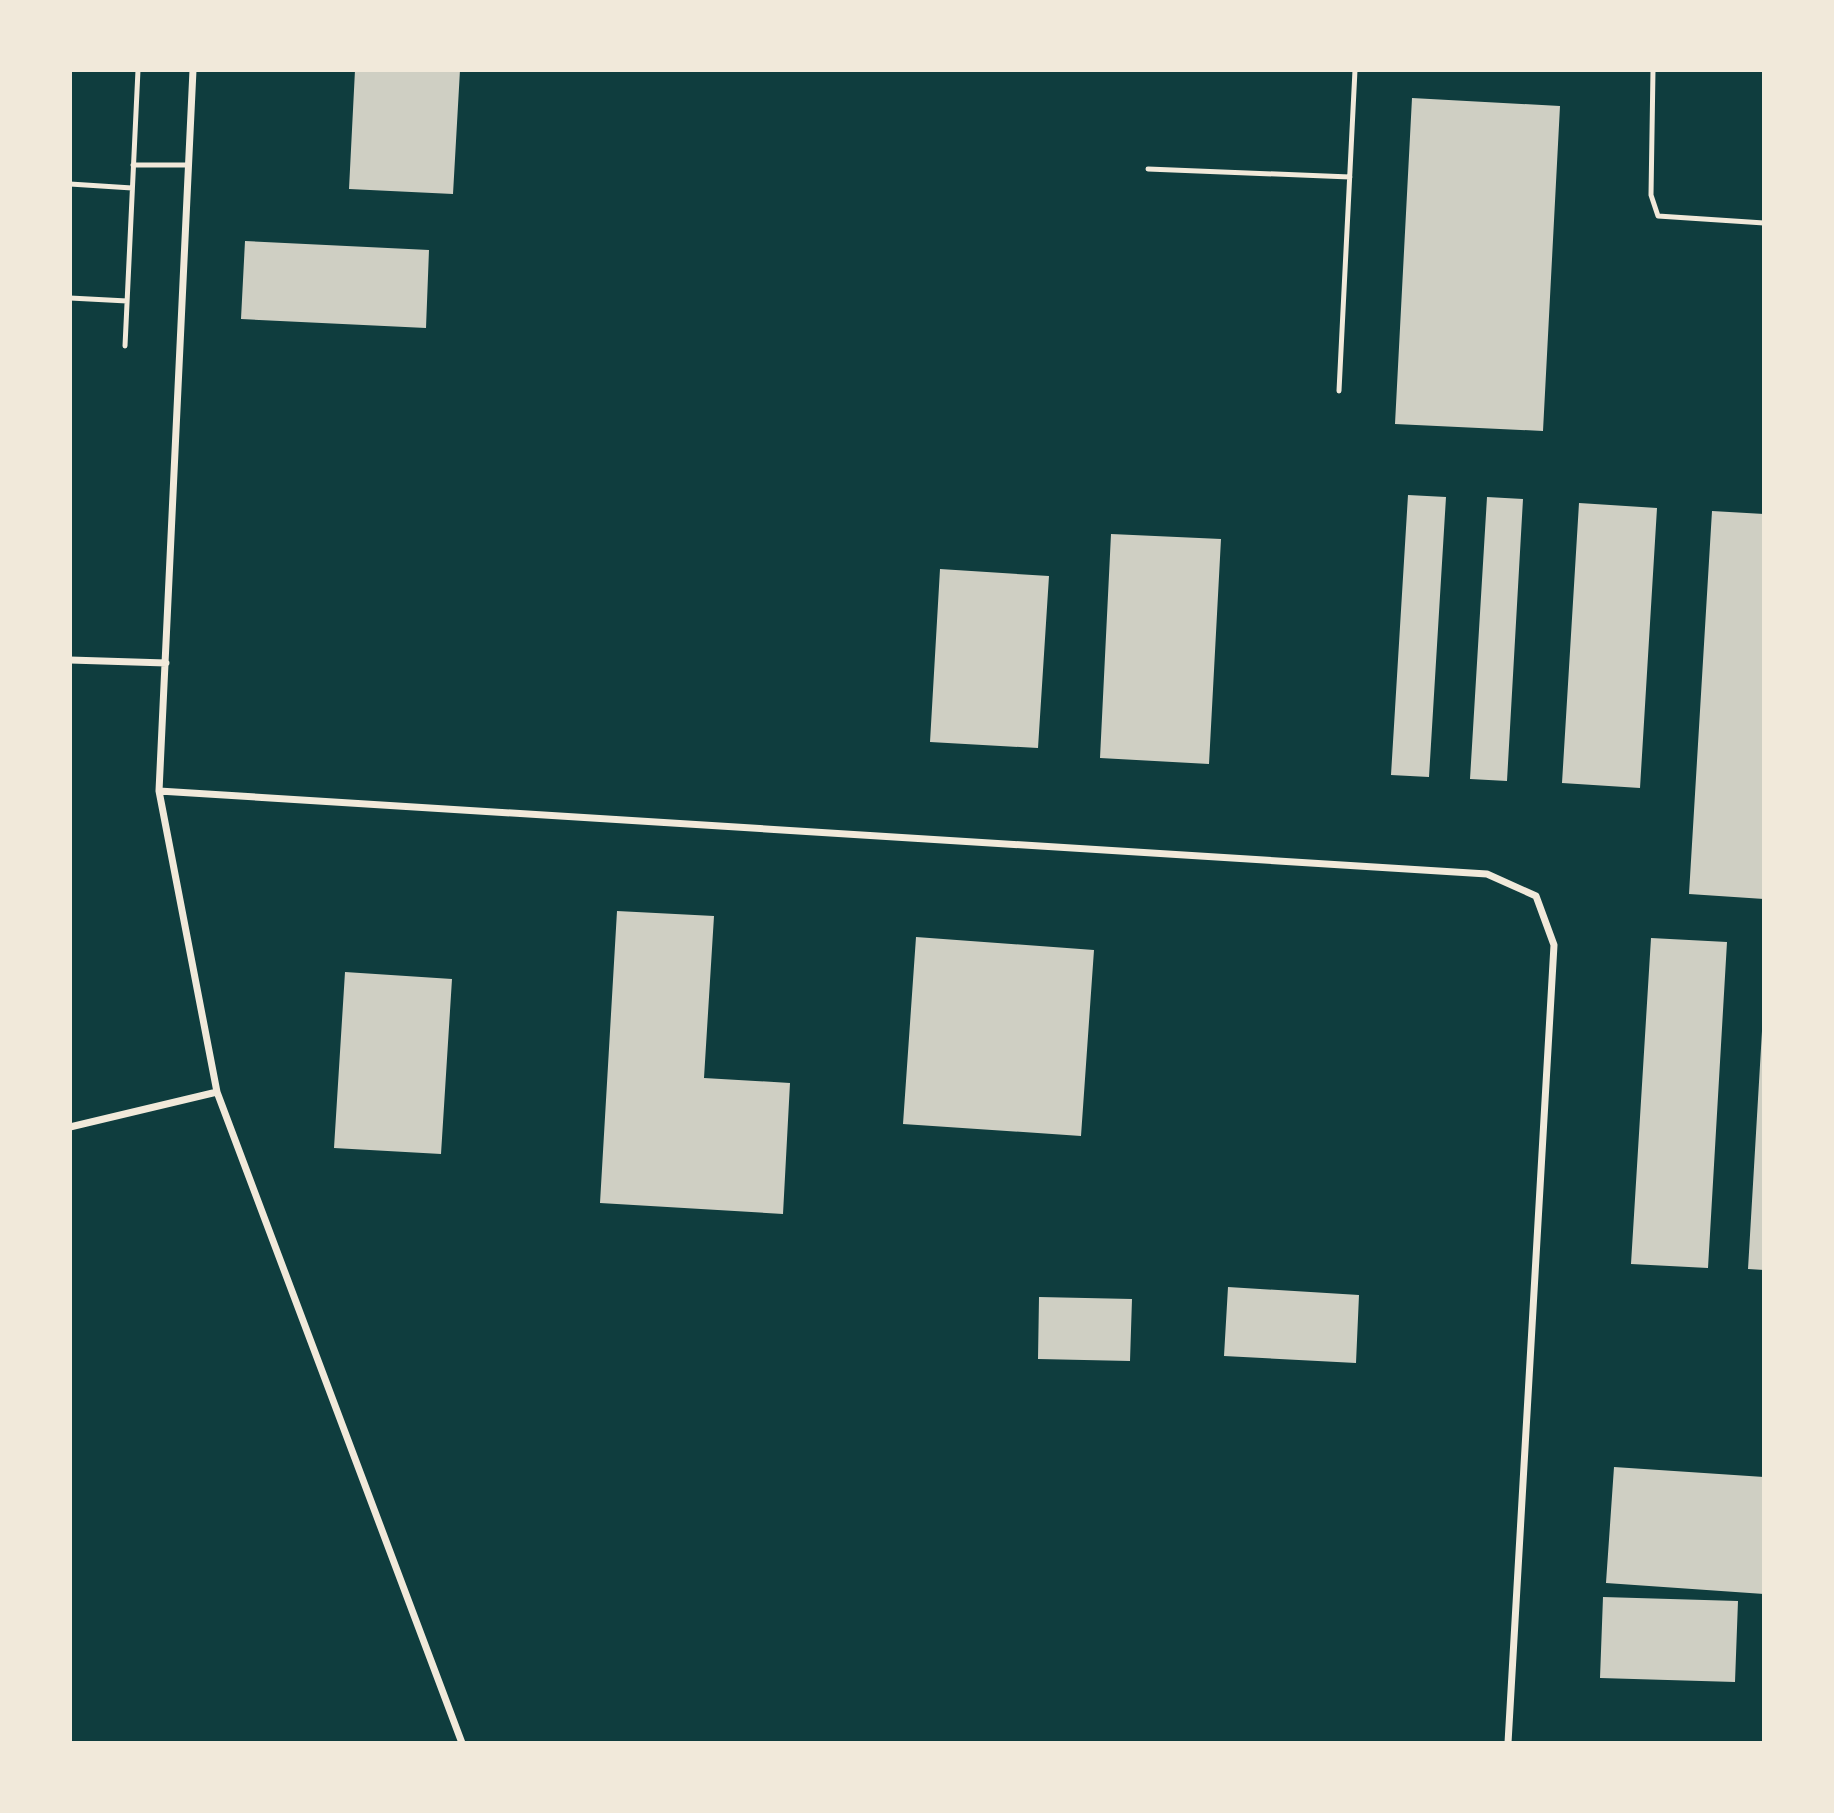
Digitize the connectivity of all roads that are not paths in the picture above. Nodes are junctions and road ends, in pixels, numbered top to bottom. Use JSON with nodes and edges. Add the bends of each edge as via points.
{"nodes":[{"id":1,"x":138,"y":70,"type":"edge"},
{"id":2,"x":193,"y":70,"type":"edge"},
{"id":3,"x":1355,"y":70,"type":"edge"},
{"id":4,"x":1653,"y":70,"type":"edge"},
{"id":5,"x":133,"y":165,"type":"junction"},
{"id":6,"x":189,"y":165,"type":"junction"},
{"id":7,"x":1148,"y":169,"type":"dead end"},
{"id":8,"x":1350,"y":177,"type":"junction"},
{"id":9,"x":70,"y":184,"type":"edge"},
{"id":10,"x":132,"y":188,"type":"junction"},
{"id":11,"x":1764,"y":223,"type":"edge"},
{"id":12,"x":70,"y":298,"type":"edge"},
{"id":13,"x":127,"y":301,"type":"junction"},
{"id":14,"x":125,"y":346,"type":"dead end"},
{"id":15,"x":1339,"y":391,"type":"dead end"},
{"id":16,"x":70,"y":660,"type":"edge"},
{"id":17,"x":166,"y":663,"type":"junction"},
{"id":18,"x":159,"y":791,"type":"junction"},
{"id":19,"x":217,"y":1092,"type":"junction"},
{"id":20,"x":70,"y":1127,"type":"edge"},
{"id":21,"x":462,"y":1743,"type":"edge"},
{"id":22,"x":1508,"y":1743,"type":"edge"}],
"edges":[{"from":1,"to":5,"type":"lane"},
{"from":2,"to":6,"type":"street"},
{"from":3,"to":8,"type":"lane"},
{"from":4,"to":11,"type":"lane","via":[[1651,195],[1658,216]]},
{"from":5,"to":6,"type":"lane"},
{"from":5,"to":10,"type":"lane"},
{"from":6,"to":17,"type":"street"},
{"from":7,"to":8,"type":"lane"},
{"from":8,"to":15,"type":"lane"},
{"from":9,"to":10,"type":"lane"},
{"from":10,"to":13,"type":"lane"},
{"from":12,"to":13,"type":"lane"},
{"from":13,"to":14,"type":"lane"},
{"from":16,"to":17,"type":"street"},
{"from":17,"to":18,"type":"street"},
{"from":18,"to":19,"type":"street"},
{"from":18,"to":22,"type":"street","via":[[1487,874],[1536,896],[1554,945]]},
{"from":19,"to":20,"type":"street"},
{"from":19,"to":21,"type":"street"}]}
